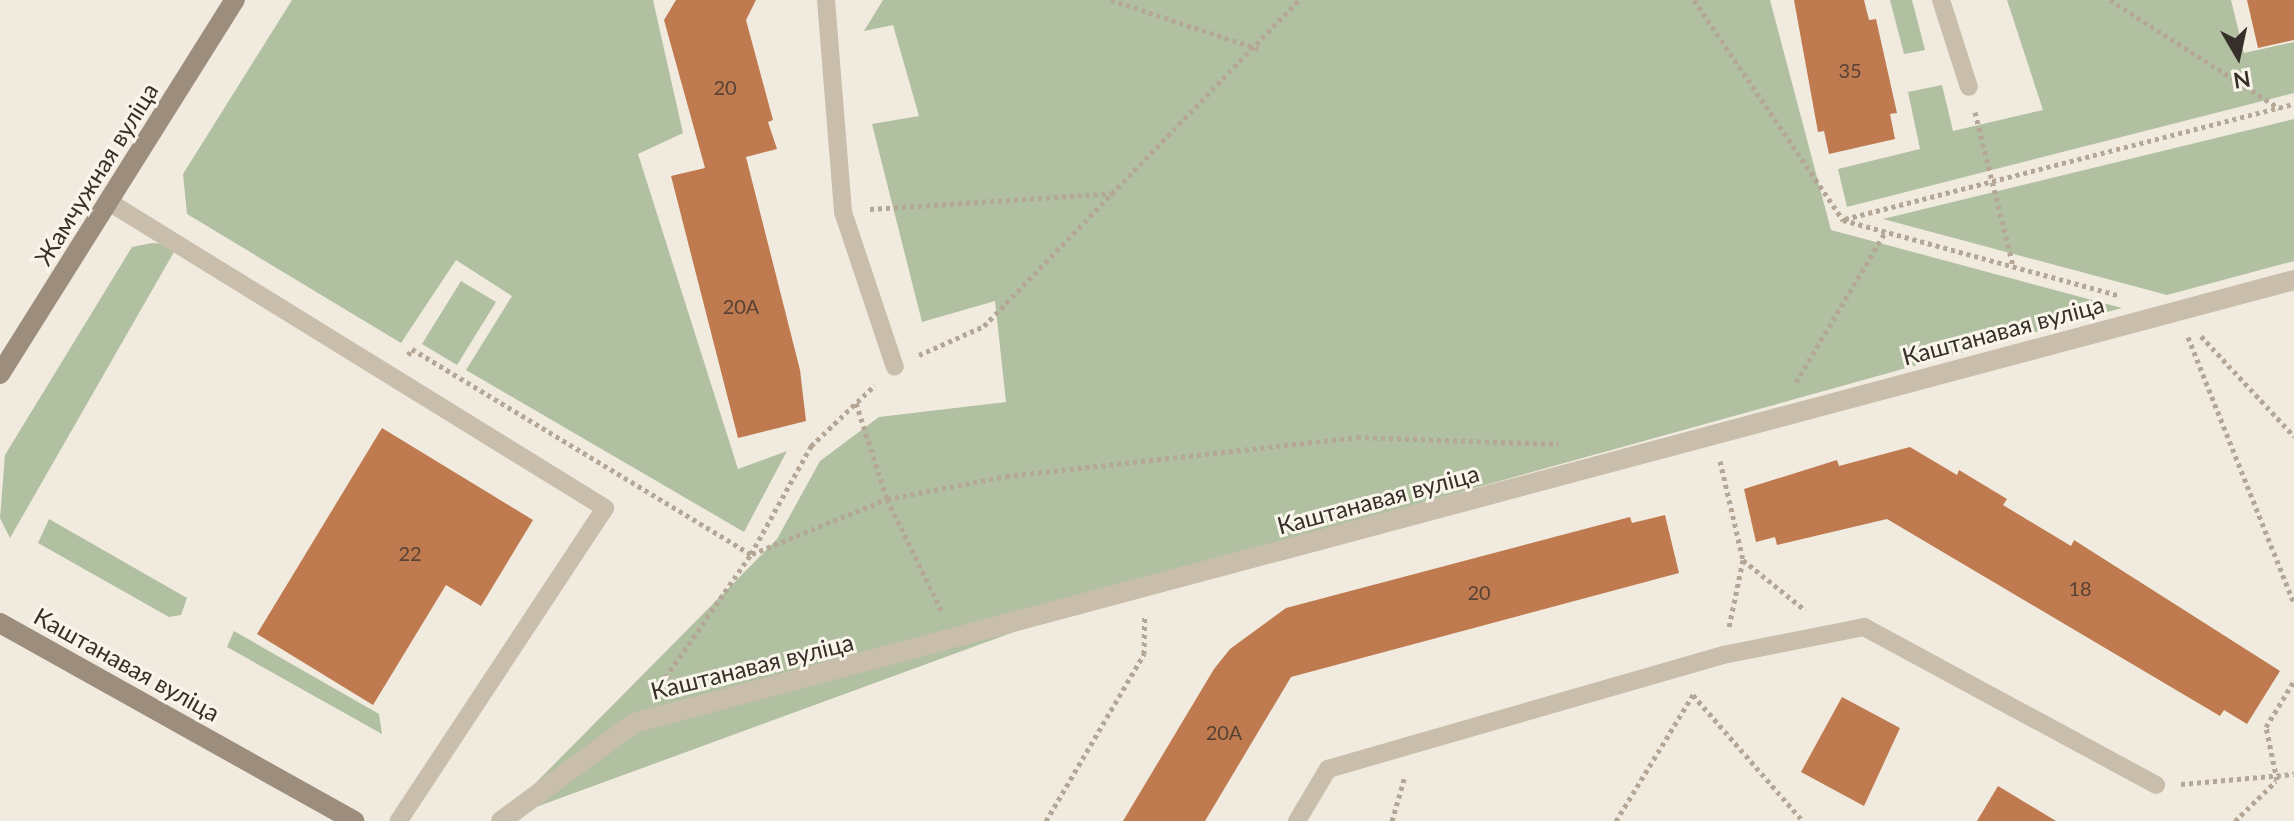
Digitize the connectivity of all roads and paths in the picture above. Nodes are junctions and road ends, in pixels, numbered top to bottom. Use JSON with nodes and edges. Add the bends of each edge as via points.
{"nodes":[{"id":1,"x":235,"y":0,"type":"edge"},
{"id":2,"x":826,"y":0,"type":"edge"},
{"id":3,"x":1111,"y":0,"type":"edge"},
{"id":4,"x":1299,"y":0,"type":"edge"},
{"id":5,"x":1694,"y":0,"type":"edge"},
{"id":6,"x":1941,"y":0,"type":"edge"},
{"id":7,"x":2110,"y":0,"type":"edge"},
{"id":8,"x":1258,"y":49,"type":"junction"},
{"id":9,"x":1969,"y":87,"type":"joint"},
{"id":10,"x":2294,"y":104,"type":"edge"},
{"id":11,"x":2280,"y":108,"type":"junction"},
{"id":12,"x":1990,"y":182,"type":"junction"},
{"id":13,"x":1116,"y":193,"type":"junction"},
{"id":14,"x":109,"y":202,"type":"junction"},
{"id":15,"x":843,"y":212,"type":"junction"},
{"id":16,"x":1843,"y":220,"type":"junction"},
{"id":17,"x":1886,"y":231,"type":"junction"},
{"id":18,"x":2013,"y":267,"type":"junction"},
{"id":19,"x":2294,"y":280,"type":"edge"},
{"id":20,"x":2178,"y":312,"type":"junction"},
{"id":21,"x":895,"y":367,"type":"junction"},
{"id":22,"x":0,"y":374,"type":"edge"},
{"id":23,"x":394,"y":374,"type":"junction"},
{"id":24,"x":856,"y":403,"type":"junction"},
{"id":25,"x":1776,"y":416,"type":"junction"},
{"id":26,"x":1714,"y":433,"type":"junction"},
{"id":27,"x":2294,"y":436,"type":"edge"},
{"id":28,"x":1574,"y":445,"type":"dead end"},
{"id":29,"x":887,"y":499,"type":"junction"},
{"id":30,"x":751,"y":554,"type":"junction"},
{"id":31,"x":1743,"y":560,"type":"junction"},
{"id":32,"x":1145,"y":590,"type":"junction"},
{"id":33,"x":2294,"y":604,"type":"edge"},
{"id":34,"x":0,"y":623,"type":"edge"},
{"id":35,"x":1830,"y":630,"type":"junction"},
{"id":36,"x":956,"y":642,"type":"junction"},
{"id":37,"x":1723,"y":655,"type":"junction"},
{"id":38,"x":2294,"y":681,"type":"edge"},
{"id":39,"x":1701,"y":685,"type":"dead end"},
{"id":40,"x":1693,"y":695,"type":"junction"},
{"id":41,"x":1415,"y":743,"type":"junction"},
{"id":42,"x":2294,"y":774,"type":"edge"},
{"id":43,"x":2277,"y":780,"type":"junction"},
{"id":44,"x":2156,"y":785,"type":"joint"},
{"id":45,"x":354,"y":821,"type":"edge"},
{"id":46,"x":399,"y":821,"type":"edge"},
{"id":47,"x":501,"y":821,"type":"edge"},
{"id":48,"x":1046,"y":821,"type":"edge"},
{"id":49,"x":1297,"y":821,"type":"edge"},
{"id":50,"x":1392,"y":821,"type":"edge"},
{"id":51,"x":1616,"y":821,"type":"edge"},
{"id":52,"x":1803,"y":821,"type":"edge"},
{"id":53,"x":2235,"y":821,"type":"edge"}],
"edges":[{"from":1,"to":14,"type":"main road","name":"Жамчужная вуліца"},
{"from":2,"to":15,"type":"lane"},
{"from":3,"to":8,"type":"path"},
{"from":4,"to":8,"type":"path"},
{"from":5,"to":16,"type":"path"},
{"from":6,"to":9,"type":"lane"},
{"from":7,"to":11,"type":"path"},
{"from":8,"to":13,"type":"path"},
{"from":9,"to":12,"type":"path"},
{"from":10,"to":11,"type":"path"},
{"from":11,"to":12,"type":"path"},
{"from":12,"to":16,"type":"path"},
{"from":12,"to":18,"type":"path"},
{"from":13,"to":15,"type":"path"},
{"from":13,"to":21,"type":"path","via":[[984,326]]},
{"from":14,"to":22,"type":"main road","name":"Жамчужная вуліца"},
{"from":14,"to":23,"type":"lane","via":[[257,298]]},
{"from":15,"to":21,"type":"lane"},
{"from":16,"to":17,"type":"path"},
{"from":17,"to":18,"type":"path"},
{"from":17,"to":25,"type":"path"},
{"from":18,"to":20,"type":"path"},
{"from":19,"to":20,"type":"street","name":"Каштанавая вуліца"},
{"from":20,"to":25,"type":"street","name":"Каштанавая вуліца"},
{"from":20,"to":27,"type":"path"},
{"from":20,"to":33,"type":"path"},
{"from":21,"to":24,"type":"path"},
{"from":23,"to":30,"type":"path","via":[[412,349]]},
{"from":23,"to":46,"type":"lane","via":[[605,508]]},
{"from":24,"to":29,"type":"path"},
{"from":24,"to":30,"type":"path","via":[[811,446]]},
{"from":25,"to":26,"type":"street","name":"Каштанавая вуліца"},
{"from":26,"to":31,"type":"path"},
{"from":26,"to":32,"type":"street","name":"Каштанавая вуліца"},
{"from":28,"to":29,"type":"path","via":[[1357,437],[1006,476]]},
{"from":29,"to":30,"type":"path"},
{"from":29,"to":36,"type":"path"},
{"from":31,"to":35,"type":"path"},
{"from":31,"to":37,"type":"path"},
{"from":32,"to":36,"type":"street","name":"Каштанавая вуліца"},
{"from":32,"to":48,"type":"path","via":[[1144,654]]},
{"from":34,"to":45,"type":"main road","name":"Каштанавая вуліца"},
{"from":35,"to":37,"type":"lane"},
{"from":35,"to":44,"type":"lane","via":[[1864,627]]},
{"from":36,"to":47,"type":"street","name":"Каштанавая вуліца","via":[[634,723]]},
{"from":37,"to":41,"type":"lane"},
{"from":38,"to":43,"type":"path","via":[[2266,727]]},
{"from":39,"to":40,"type":"path"},
{"from":40,"to":51,"type":"path"},
{"from":40,"to":52,"type":"path"},
{"from":41,"to":49,"type":"lane","via":[[1328,769]]},
{"from":41,"to":50,"type":"path"},
{"from":42,"to":43,"type":"path"},
{"from":43,"to":44,"type":"path"},
{"from":43,"to":53,"type":"path"}]}
